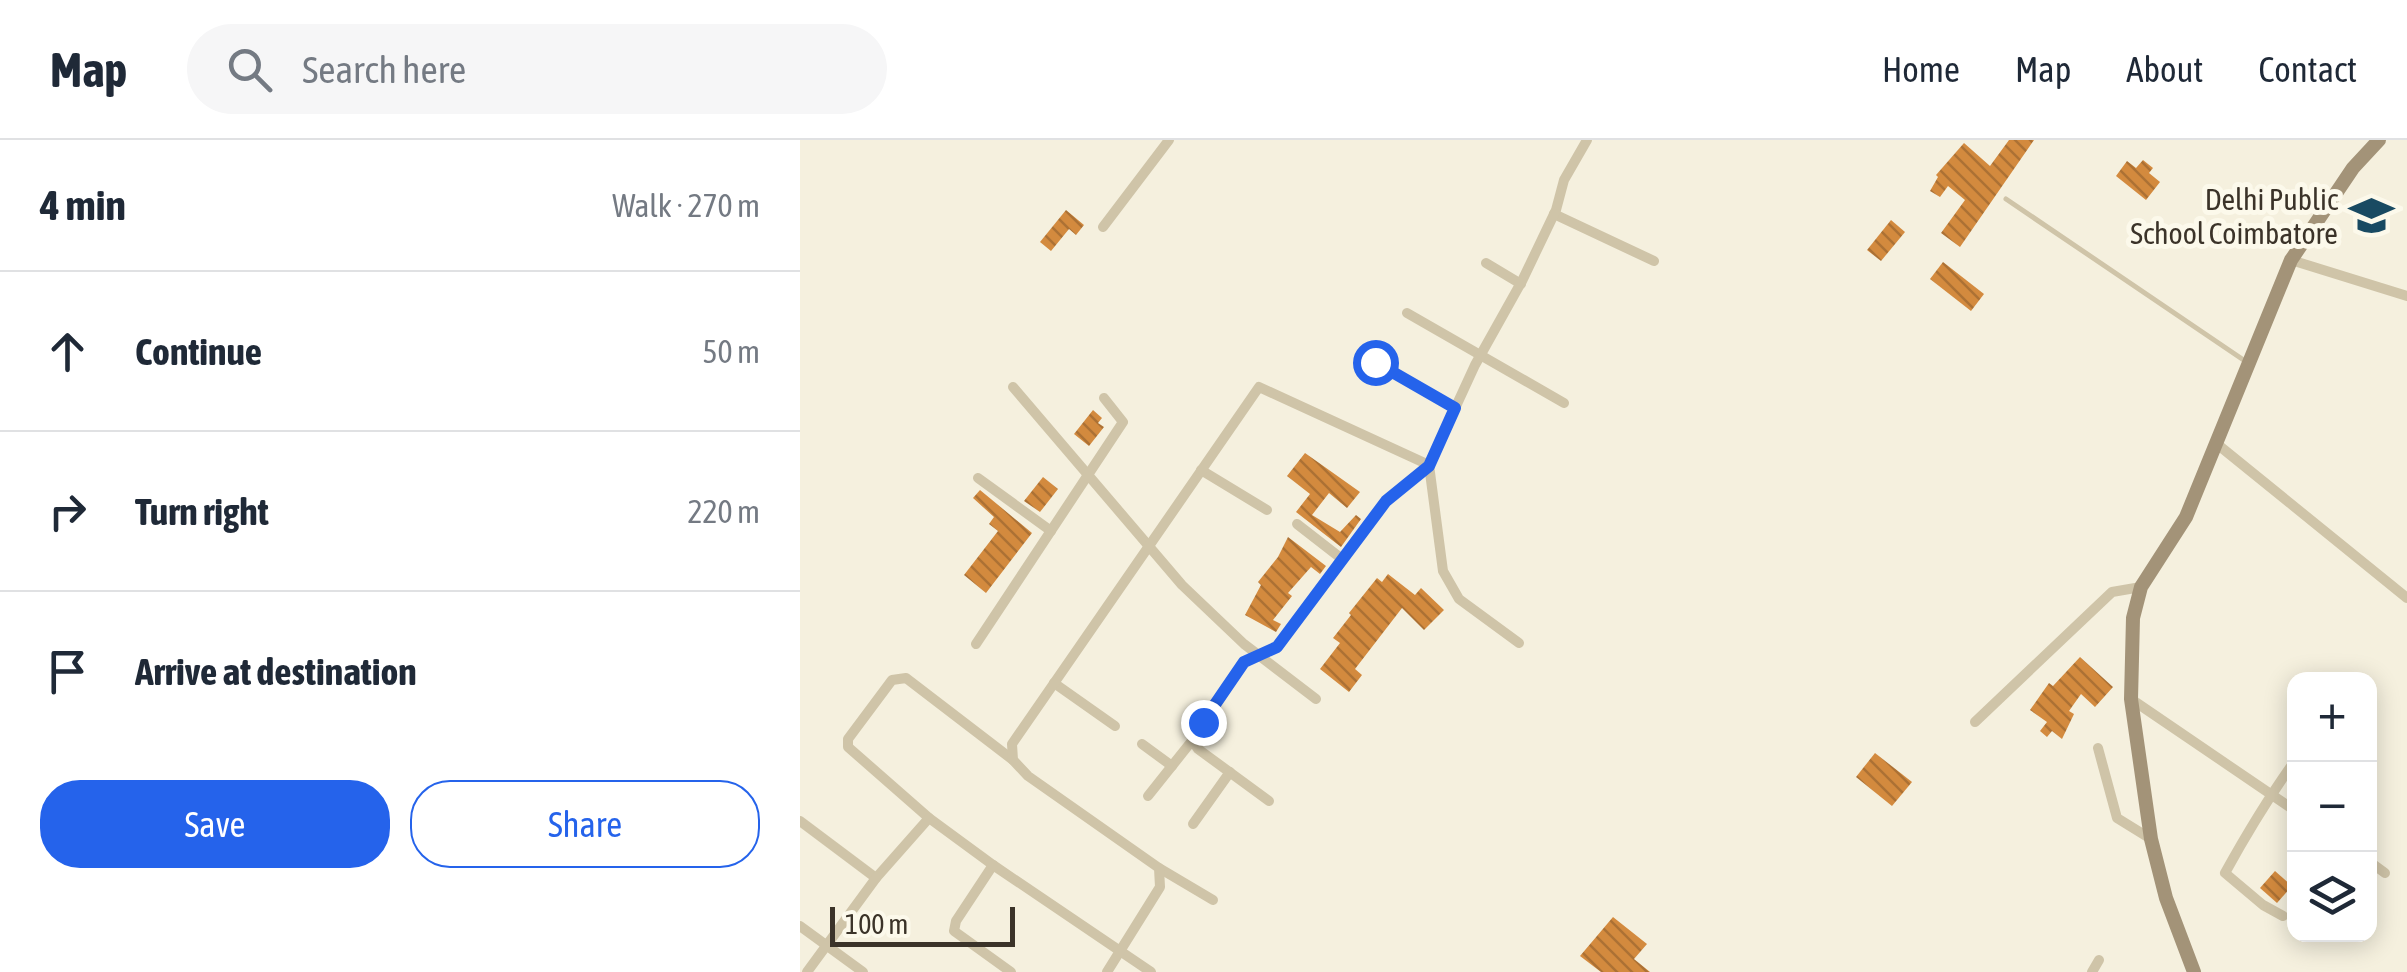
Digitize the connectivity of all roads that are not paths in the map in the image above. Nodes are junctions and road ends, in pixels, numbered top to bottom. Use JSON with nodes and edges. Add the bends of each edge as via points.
{"nodes":[{"id":1,"x":1169,"y":140,"type":"edge"},
{"id":2,"x":1588,"y":140,"type":"edge"},
{"id":3,"x":2380,"y":140,"type":"edge"},
{"id":4,"x":2006,"y":199,"type":"dead end"},
{"id":5,"x":1554,"y":214,"type":"junction"},
{"id":6,"x":1103,"y":226,"type":"dead end"},
{"id":7,"x":2291,"y":260,"type":"junction"},
{"id":8,"x":1654,"y":262,"type":"dead end"},
{"id":9,"x":1486,"y":263,"type":"dead end"},
{"id":10,"x":1521,"y":284,"type":"junction"},
{"id":11,"x":2407,"y":296,"type":"edge"},
{"id":12,"x":1407,"y":314,"type":"dead end"},
{"id":13,"x":1480,"y":356,"type":"junction"},
{"id":14,"x":1375,"y":362,"type":"dead end"},
{"id":15,"x":2250,"y":365,"type":"junction"},
{"id":16,"x":1013,"y":386,"type":"dead end"},
{"id":17,"x":1104,"y":398,"type":"dead end"},
{"id":18,"x":1564,"y":404,"type":"dead end"},
{"id":19,"x":1455,"y":408,"type":"junction"},
{"id":20,"x":2217,"y":444,"type":"junction"},
{"id":21,"x":1429,"y":466,"type":"junction"},
{"id":22,"x":1202,"y":470,"type":"junction"},
{"id":23,"x":1089,"y":475,"type":"junction"},
{"id":24,"x":978,"y":478,"type":"dead end"},
{"id":25,"x":1266,"y":510,"type":"dead end"},
{"id":26,"x":1298,"y":524,"type":"dead end"},
{"id":27,"x":1051,"y":531,"type":"junction"},
{"id":28,"x":1149,"y":546,"type":"junction"},
{"id":29,"x":1342,"y":559,"type":"junction"},
{"id":30,"x":2140,"y":586,"type":"junction"},
{"id":31,"x":2407,"y":598,"type":"edge"},
{"id":32,"x":1519,"y":643,"type":"dead end"},
{"id":33,"x":976,"y":644,"type":"dead end"},
{"id":34,"x":1260,"y":655,"type":"junction"},
{"id":35,"x":1054,"y":683,"type":"junction"},
{"id":36,"x":1316,"y":699,"type":"dead end"},
{"id":37,"x":2131,"y":699,"type":"junction"},
{"id":38,"x":1976,"y":722,"type":"dead end"},
{"id":39,"x":1115,"y":726,"type":"dead end"},
{"id":40,"x":1191,"y":742,"type":"junction"},
{"id":41,"x":1142,"y":744,"type":"dead end"},
{"id":42,"x":2098,"y":748,"type":"dead end"},
{"id":43,"x":1013,"y":760,"type":"junction"},
{"id":44,"x":1172,"y":766,"type":"junction"},
{"id":45,"x":1230,"y":772,"type":"junction"},
{"id":46,"x":2287,"y":774,"type":"edge"},
{"id":47,"x":1148,"y":796,"type":"dead end"},
{"id":48,"x":2274,"y":796,"type":"junction"},
{"id":49,"x":1269,"y":801,"type":"dead end"},
{"id":50,"x":2287,"y":805,"type":"edge"},
{"id":51,"x":929,"y":818,"type":"junction"},
{"id":52,"x":800,"y":821,"type":"edge"},
{"id":53,"x":1193,"y":824,"type":"dead end"},
{"id":54,"x":2150,"y":839,"type":"junction"},
{"id":55,"x":992,"y":866,"type":"junction"},
{"id":56,"x":2377,"y":867,"type":"edge"},
{"id":57,"x":1159,"y":868,"type":"junction"},
{"id":58,"x":2384,"y":872,"type":"dead end"},
{"id":59,"x":876,"y":878,"type":"junction"},
{"id":60,"x":1213,"y":900,"type":"dead end"},
{"id":61,"x":2283,"y":916,"type":"dead end"},
{"id":62,"x":800,"y":926,"type":"edge"},
{"id":63,"x":827,"y":946,"type":"junction"},
{"id":64,"x":1122,"y":950,"type":"junction"},
{"id":65,"x":2099,"y":960,"type":"dead end"},
{"id":66,"x":807,"y":972,"type":"edge"},
{"id":67,"x":863,"y":972,"type":"edge"},
{"id":68,"x":1011,"y":972,"type":"edge"},
{"id":69,"x":1107,"y":972,"type":"edge"},
{"id":70,"x":1152,"y":972,"type":"edge"},
{"id":71,"x":2092,"y":972,"type":"edge"},
{"id":72,"x":2194,"y":972,"type":"edge"}],
"edges":[{"from":1,"to":6,"type":"street"},
{"from":2,"to":5,"type":"street","via":[[1564,180]]},
{"from":3,"to":7,"type":"main road","via":[[2353,168]]},
{"from":4,"to":15,"type":"lane"},
{"from":5,"to":8,"type":"street"},
{"from":5,"to":10,"type":"street"},
{"from":7,"to":11,"type":"street"},
{"from":7,"to":15,"type":"main road"},
{"from":9,"to":10,"type":"street"},
{"from":10,"to":13,"type":"street"},
{"from":12,"to":13,"type":"street"},
{"from":13,"to":18,"type":"street"},
{"from":13,"to":19,"type":"street"},
{"from":14,"to":19,"type":"street"},
{"from":15,"to":20,"type":"main road"},
{"from":16,"to":23,"type":"street"},
{"from":17,"to":23,"type":"street","via":[[1123,422]]},
{"from":19,"to":21,"type":"street"},
{"from":20,"to":30,"type":"main road","via":[[2186,517]]},
{"from":20,"to":31,"type":"street"},
{"from":21,"to":22,"type":"street","via":[[1259,387]]},
{"from":21,"to":29,"type":"street","via":[[1386,501]]},
{"from":21,"to":32,"type":"street","via":[[1443,571],[1459,599]]},
{"from":22,"to":25,"type":"street"},
{"from":22,"to":28,"type":"street"},
{"from":23,"to":27,"type":"street"},
{"from":23,"to":28,"type":"street"},
{"from":24,"to":27,"type":"street"},
{"from":26,"to":29,"type":"street"},
{"from":27,"to":33,"type":"street"},
{"from":28,"to":34,"type":"street"},
{"from":28,"to":35,"type":"street"},
{"from":29,"to":34,"type":"street","via":[[1277,647]]},
{"from":30,"to":37,"type":"main road"},
{"from":30,"to":38,"type":"street","via":[[2112,592]]},
{"from":34,"to":36,"type":"street"},
{"from":34,"to":40,"type":"street","via":[[1244,662]]},
{"from":35,"to":39,"type":"street"},
{"from":35,"to":43,"type":"street","via":[[1012,744]]},
{"from":37,"to":48,"type":"street"},
{"from":37,"to":54,"type":"main road"},
{"from":40,"to":44,"type":"street"},
{"from":40,"to":45,"type":"street"},
{"from":41,"to":44,"type":"street"},
{"from":42,"to":54,"type":"street","via":[[2117,818]]},
{"from":43,"to":51,"type":"street","via":[[906,678],[892,680],[848,747]]},
{"from":43,"to":57,"type":"street"},
{"from":44,"to":47,"type":"street"},
{"from":45,"to":49,"type":"street"},
{"from":45,"to":53,"type":"street"},
{"from":46,"to":48,"type":"street"},
{"from":48,"to":50,"type":"street"},
{"from":48,"to":61,"type":"street","via":[[2225,873]]},
{"from":51,"to":55,"type":"street"},
{"from":51,"to":59,"type":"street"},
{"from":52,"to":59,"type":"street"},
{"from":54,"to":72,"type":"main road"},
{"from":55,"to":64,"type":"street"},
{"from":55,"to":68,"type":"street","via":[[954,930]]},
{"from":56,"to":58,"type":"street"},
{"from":57,"to":60,"type":"street"},
{"from":57,"to":64,"type":"street","via":[[1160,887]]},
{"from":59,"to":63,"type":"street"},
{"from":62,"to":63,"type":"street"},
{"from":63,"to":66,"type":"street"},
{"from":63,"to":67,"type":"street"},
{"from":64,"to":69,"type":"street"},
{"from":64,"to":70,"type":"street"},
{"from":65,"to":71,"type":"street"}]}
